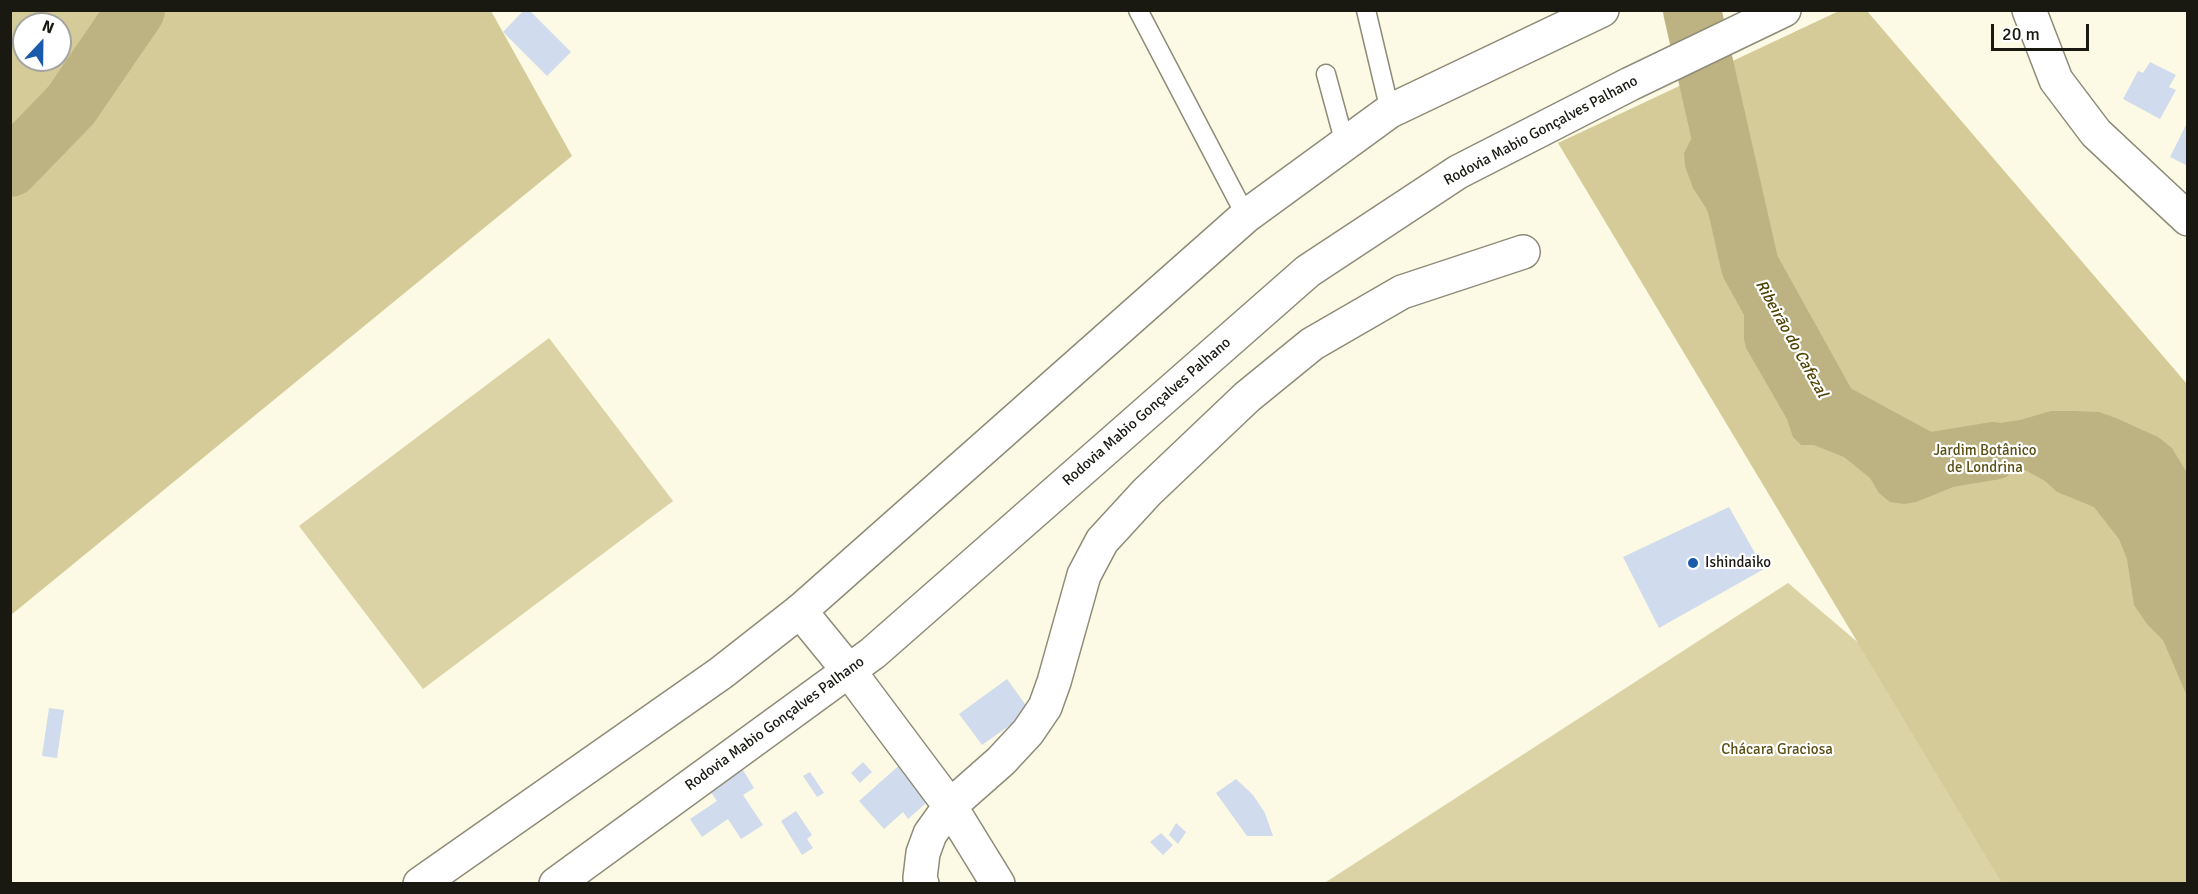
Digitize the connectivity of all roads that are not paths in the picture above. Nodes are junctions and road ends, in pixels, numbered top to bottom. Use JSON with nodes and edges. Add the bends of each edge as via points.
{"nodes":[{"id":1,"x":1138,"y":10,"type":"edge"},
{"id":2,"x":1366,"y":10,"type":"edge"},
{"id":3,"x":1784,"y":10,"type":"edge"},
{"id":4,"x":2029,"y":10,"type":"edge"},
{"id":5,"x":1598,"y":12,"type":"edge"},
{"id":6,"x":1326,"y":74,"type":"dead end"},
{"id":7,"x":1390,"y":111,"type":"junction"},
{"id":8,"x":1345,"y":144,"type":"junction"},
{"id":9,"x":1246,"y":216,"type":"junction"},
{"id":10,"x":2187,"y":219,"type":"edge"},
{"id":11,"x":1523,"y":252,"type":"dead end"},
{"id":12,"x":800,"y":611,"type":"junction"},
{"id":13,"x":849,"y":671,"type":"junction"},
{"id":14,"x":950,"y":806,"type":"junction"},
{"id":15,"x":420,"y":884,"type":"edge"},
{"id":16,"x":556,"y":884,"type":"edge"},
{"id":17,"x":922,"y":884,"type":"edge"},
{"id":18,"x":998,"y":884,"type":"edge"}],
"edges":[{"from":1,"to":9,"type":"lane"},
{"from":2,"to":7,"type":"lane"},
{"from":3,"to":13,"type":"main road","name":"Rodovia Mabio Gonçalves Palhano","via":[[1458,172],[1308,271]]},
{"from":4,"to":10,"type":"main road","via":[[2056,80],[2096,133]]},
{"from":5,"to":7,"type":"main road"},
{"from":6,"to":8,"type":"lane"},
{"from":7,"to":8,"type":"main road"},
{"from":8,"to":9,"type":"main road"},
{"from":9,"to":12,"type":"main road"},
{"from":11,"to":14,"type":"main road","via":[[1402,292],[1312,344],[1247,397],[1147,492],[1102,541],[1084,575],[1045,707],[1001,761]]},
{"from":12,"to":13,"type":"main road"},
{"from":12,"to":15,"type":"main road","via":[[721,673]]},
{"from":13,"to":14,"type":"main road"},
{"from":13,"to":16,"type":"main road","name":"Rodovia Mabio Gonçalves Palhano"},
{"from":14,"to":17,"type":"main road","via":[[930,834],[923,854]]},
{"from":14,"to":18,"type":"main road"}]}
